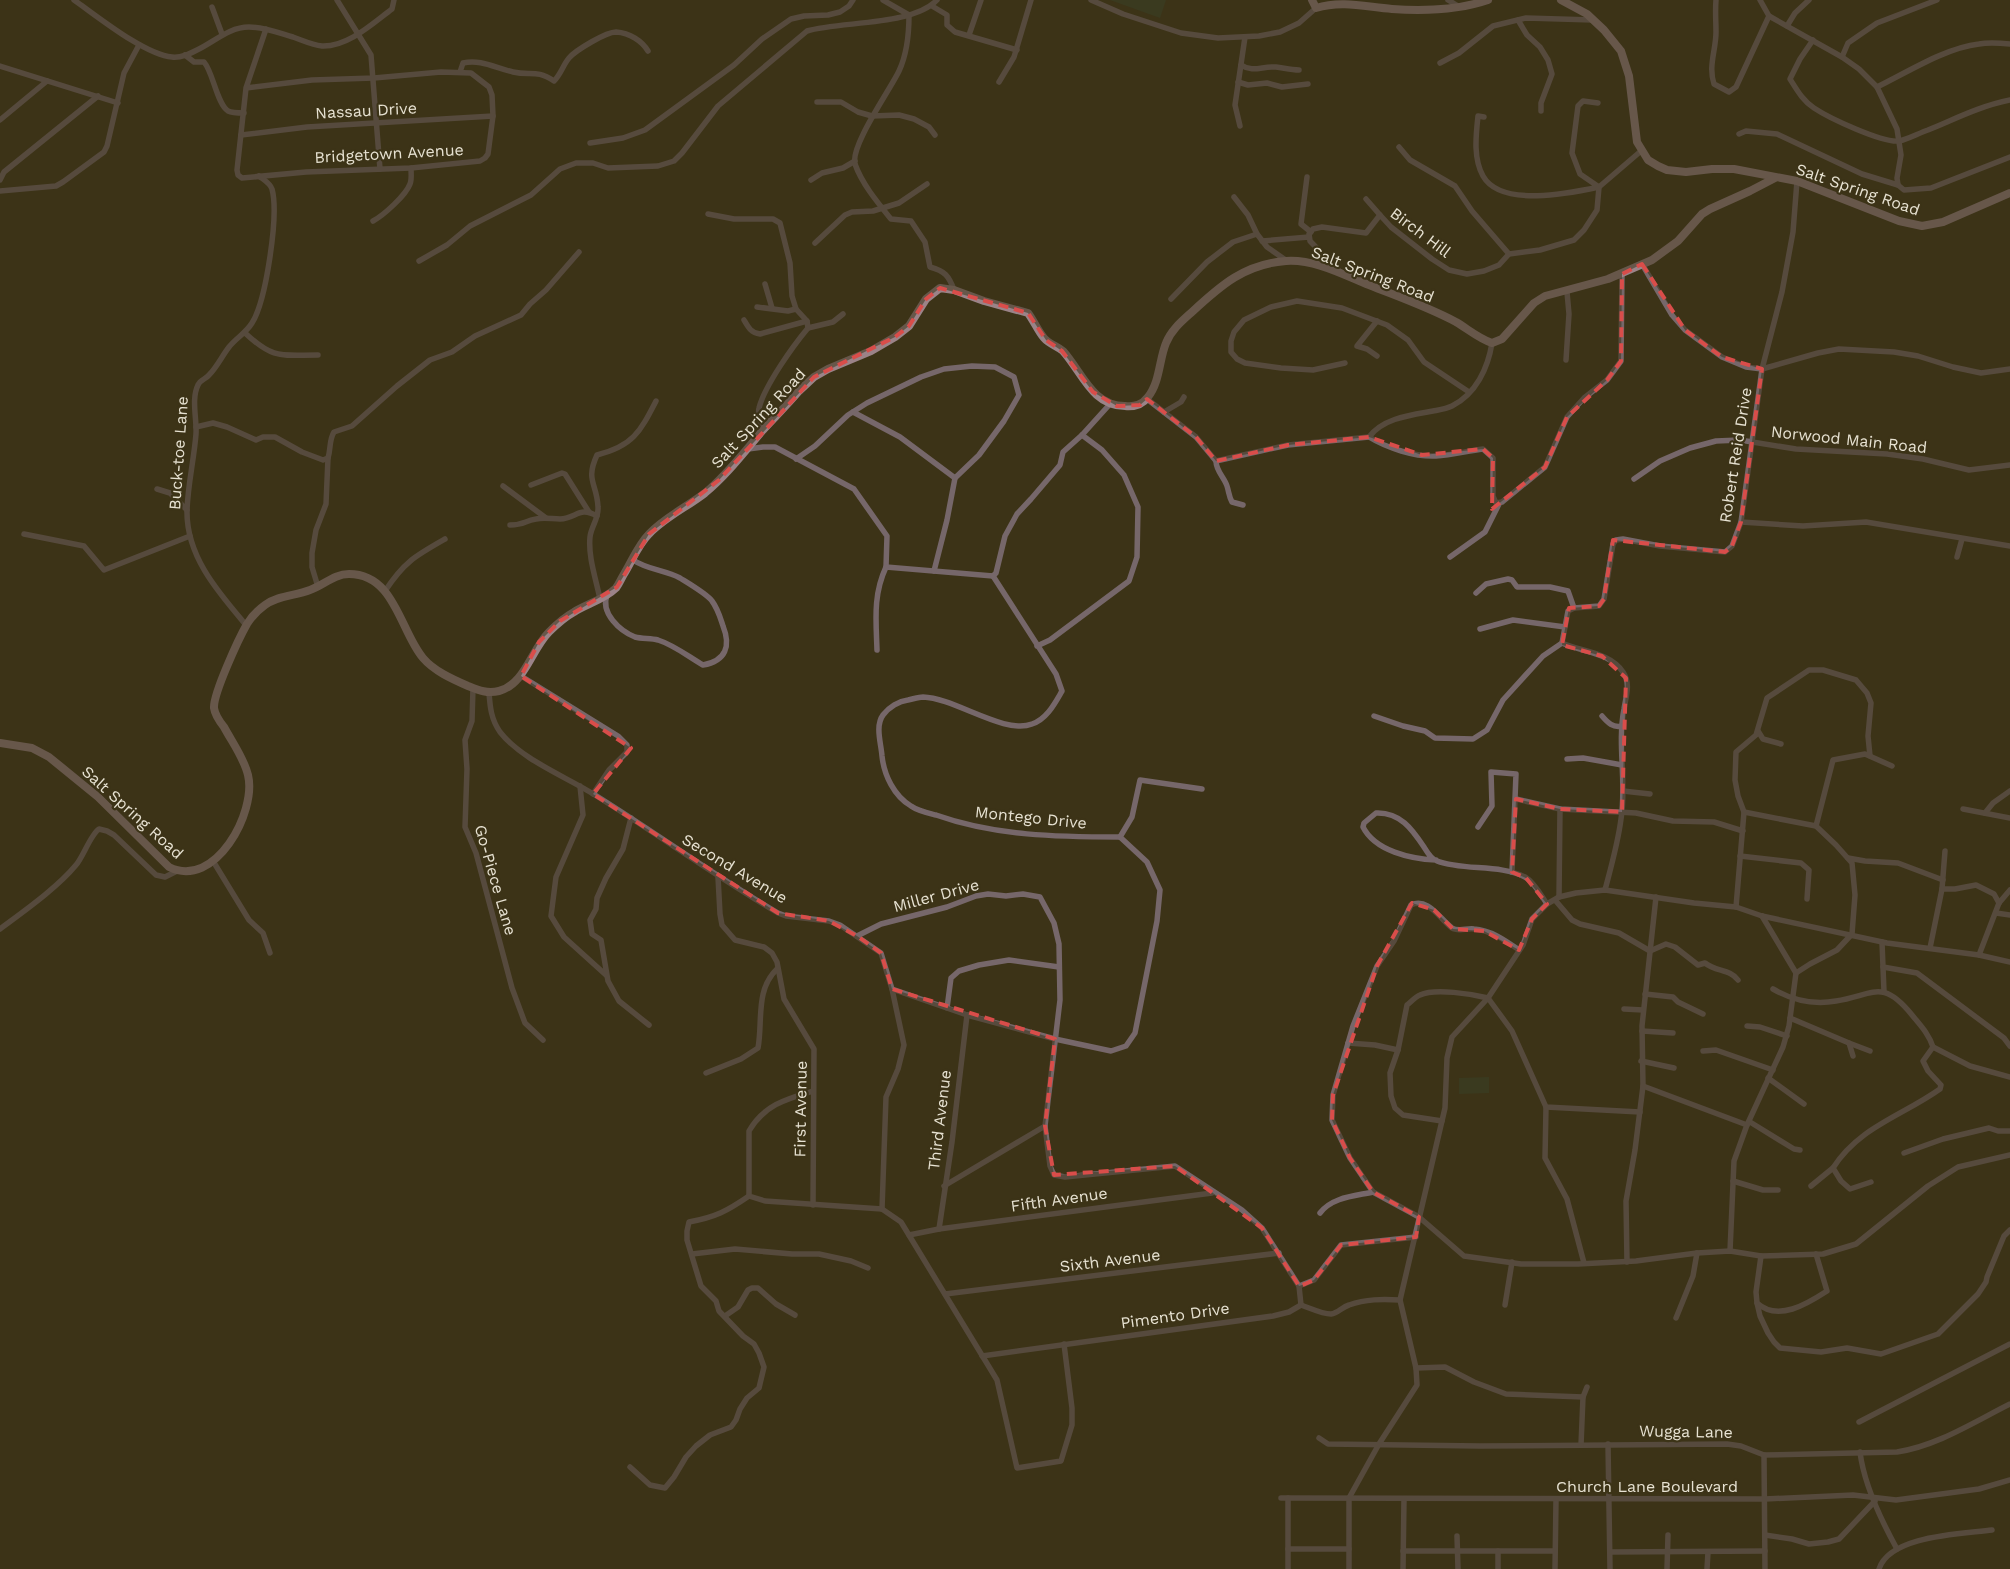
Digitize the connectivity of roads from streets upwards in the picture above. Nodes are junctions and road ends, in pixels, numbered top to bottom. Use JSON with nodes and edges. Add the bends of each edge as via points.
{"nodes":[{"id":1,"x":74,"y":0,"type":"edge"},
{"id":2,"x":337,"y":0,"type":"edge"},
{"id":3,"x":394,"y":0,"type":"edge"},
{"id":4,"x":853,"y":0,"type":"edge"},
{"id":5,"x":883,"y":0,"type":"edge"},
{"id":6,"x":937,"y":0,"type":"edge"},
{"id":7,"x":981,"y":0,"type":"edge"},
{"id":8,"x":1031,"y":0,"type":"edge"},
{"id":9,"x":1091,"y":0,"type":"edge"},
{"id":10,"x":1312,"y":0,"type":"edge"},
{"id":11,"x":1448,"y":0,"type":"edge"},
{"id":12,"x":1488,"y":0,"type":"edge"},
{"id":13,"x":1561,"y":0,"type":"edge"},
{"id":14,"x":1716,"y":0,"type":"edge"},
{"id":15,"x":1760,"y":0,"type":"edge"},
{"id":16,"x":1809,"y":0,"type":"edge"},
{"id":17,"x":1937,"y":0,"type":"edge"},
{"id":18,"x":932,"y":6,"type":"junction"},
{"id":19,"x":1458,"y":6,"type":"junction"},
{"id":20,"x":212,"y":7,"type":"dead end"},
{"id":21,"x":1316,"y":8,"type":"junction"},
{"id":22,"x":909,"y":15,"type":"junction"},
{"id":23,"x":1769,"y":16,"type":"junction"},
{"id":24,"x":1518,"y":20,"type":"junction"},
{"id":25,"x":1593,"y":20,"type":"junction"},
{"id":26,"x":1787,"y":26,"type":"junction"},
{"id":27,"x":266,"y":29,"type":"junction"},
{"id":28,"x":359,"y":33,"type":"junction"},
{"id":29,"x":222,"y":34,"type":"junction"},
{"id":30,"x":969,"y":35,"type":"junction"},
{"id":31,"x":1246,"y":37,"type":"junction"},
{"id":32,"x":1813,"y":40,"type":"junction"},
{"id":33,"x":2010,"y":44,"type":"edge"},
{"id":34,"x":139,"y":45,"type":"junction"},
{"id":35,"x":1017,"y":50,"type":"junction"},
{"id":36,"x":648,"y":51,"type":"dead end"},
{"id":37,"x":185,"y":55,"type":"junction"},
{"id":38,"x":1842,"y":57,"type":"junction"},
{"id":39,"x":1440,"y":63,"type":"dead end"},
{"id":40,"x":1241,"y":65,"type":"junction"},
{"id":41,"x":0,"y":66,"type":"edge"},
{"id":42,"x":1299,"y":70,"type":"dead end"},
{"id":43,"x":460,"y":72,"type":"junction"},
{"id":44,"x":374,"y":78,"type":"junction"},
{"id":45,"x":47,"y":81,"type":"junction"},
{"id":46,"x":999,"y":82,"type":"dead end"},
{"id":47,"x":1238,"y":82,"type":"junction"},
{"id":48,"x":1308,"y":84,"type":"dead end"},
{"id":49,"x":1878,"y":87,"type":"junction"},
{"id":50,"x":246,"y":88,"type":"junction"},
{"id":51,"x":98,"y":96,"type":"junction"},
{"id":52,"x":2010,"y":100,"type":"edge"},
{"id":53,"x":817,"y":102,"type":"dead end"},
{"id":54,"x":118,"y":103,"type":"junction"},
{"id":55,"x":1598,"y":103,"type":"dead end"},
{"id":56,"x":1542,"y":111,"type":"dead end"},
{"id":57,"x":244,"y":113,"type":"junction"},
{"id":58,"x":493,"y":116,"type":"junction"},
{"id":59,"x":872,"y":116,"type":"junction"},
{"id":60,"x":1484,"y":116,"type":"dead end"},
{"id":61,"x":0,"y":120,"type":"edge"},
{"id":62,"x":378,"y":124,"type":"junction"},
{"id":63,"x":1240,"y":126,"type":"dead end"},
{"id":64,"x":1739,"y":134,"type":"dead end"},
{"id":65,"x":241,"y":135,"type":"junction"},
{"id":66,"x":935,"y":135,"type":"dead end"},
{"id":67,"x":1899,"y":141,"type":"junction"},
{"id":68,"x":590,"y":142,"type":"dead end"},
{"id":69,"x":1399,"y":147,"type":"dead end"},
{"id":70,"x":1641,"y":151,"type":"junction"},
{"id":71,"x":2010,"y":157,"type":"edge"},
{"id":72,"x":855,"y":161,"type":"junction"},
{"id":73,"x":411,"y":168,"type":"junction"},
{"id":74,"x":380,"y":169,"type":"junction"},
{"id":75,"x":259,"y":176,"type":"junction"},
{"id":76,"x":1306,"y":177,"type":"dead end"},
{"id":77,"x":1775,"y":178,"type":"junction"},
{"id":78,"x":0,"y":180,"type":"edge"},
{"id":79,"x":811,"y":180,"type":"dead end"},
{"id":80,"x":1797,"y":181,"type":"junction"},
{"id":81,"x":927,"y":184,"type":"dead end"},
{"id":82,"x":1898,"y":185,"type":"junction"},
{"id":83,"x":1599,"y":187,"type":"junction"},
{"id":84,"x":0,"y":191,"type":"edge"},
{"id":85,"x":2010,"y":193,"type":"edge"},
{"id":86,"x":1234,"y":197,"type":"dead end"},
{"id":87,"x":1366,"y":199,"type":"dead end"},
{"id":88,"x":882,"y":208,"type":"junction"},
{"id":89,"x":708,"y":214,"type":"dead end"},
{"id":90,"x":1380,"y":215,"type":"junction"},
{"id":91,"x":373,"y":221,"type":"dead end"},
{"id":92,"x":1256,"y":234,"type":"junction"},
{"id":93,"x":1310,"y":234,"type":"junction"},
{"id":94,"x":1262,"y":241,"type":"junction"},
{"id":95,"x":815,"y":243,"type":"dead end"},
{"id":96,"x":579,"y":252,"type":"dead end"},
{"id":97,"x":1508,"y":254,"type":"junction"},
{"id":98,"x":419,"y":261,"type":"dead end"},
{"id":99,"x":1287,"y":261,"type":"junction"},
{"id":100,"x":1642,"y":264,"type":"junction"},
{"id":101,"x":1342,"y":274,"type":"junction"},
{"id":102,"x":1622,"y":274,"type":"junction"},
{"id":103,"x":765,"y":284,"type":"dead end"},
{"id":104,"x":954,"y":290,"type":"junction"},
{"id":105,"x":1567,"y":292,"type":"junction"},
{"id":106,"x":1171,"y":299,"type":"dead end"},
{"id":107,"x":757,"y":308,"type":"dead end"},
{"id":108,"x":772,"y":308,"type":"junction"},
{"id":109,"x":796,"y":309,"type":"junction"},
{"id":110,"x":842,"y":314,"type":"dead end"},
{"id":111,"x":744,"y":320,"type":"dead end"},
{"id":112,"x":807,"y":321,"type":"junction"},
{"id":113,"x":1377,"y":321,"type":"junction"},
{"id":114,"x":808,"y":328,"type":"junction"},
{"id":115,"x":245,"y":333,"type":"junction"},
{"id":116,"x":1492,"y":343,"type":"junction"},
{"id":117,"x":318,"y":355,"type":"dead end"},
{"id":118,"x":1377,"y":356,"type":"dead end"},
{"id":119,"x":1566,"y":360,"type":"dead end"},
{"id":120,"x":1345,"y":363,"type":"dead end"},
{"id":121,"x":1762,"y":369,"type":"junction"},
{"id":122,"x":2010,"y":369,"type":"edge"},
{"id":123,"x":1469,"y":392,"type":"junction"},
{"id":124,"x":1184,"y":397,"type":"dead end"},
{"id":125,"x":1147,"y":398,"type":"junction"},
{"id":126,"x":656,"y":401,"type":"dead end"},
{"id":127,"x":1110,"y":404,"type":"junction"},
{"id":128,"x":853,"y":412,"type":"junction"},
{"id":129,"x":1164,"y":412,"type":"junction"},
{"id":130,"x":196,"y":428,"type":"junction"},
{"id":131,"x":763,"y":430,"type":"junction"},
{"id":132,"x":1082,"y":435,"type":"junction"},
{"id":133,"x":1370,"y":437,"type":"junction"},
{"id":134,"x":1751,"y":443,"type":"junction"},
{"id":135,"x":748,"y":449,"type":"junction"},
{"id":136,"x":328,"y":458,"type":"junction"},
{"id":137,"x":796,"y":460,"type":"junction"},
{"id":138,"x":1216,"y":461,"type":"junction"},
{"id":139,"x":2010,"y":465,"type":"edge"},
{"id":140,"x":955,"y":478,"type":"junction"},
{"id":141,"x":1634,"y":479,"type":"dead end"},
{"id":142,"x":532,"y":485,"type":"dead end"},
{"id":143,"x":503,"y":486,"type":"dead end"},
{"id":144,"x":157,"y":489,"type":"dead end"},
{"id":145,"x":1499,"y":504,"type":"junction"},
{"id":146,"x":1243,"y":505,"type":"dead end"},
{"id":147,"x":187,"y":510,"type":"junction"},
{"id":148,"x":589,"y":512,"type":"junction"},
{"id":149,"x":597,"y":516,"type":"junction"},
{"id":150,"x":546,"y":518,"type":"junction"},
{"id":151,"x":1741,"y":522,"type":"junction"},
{"id":152,"x":510,"y":525,"type":"dead end"},
{"id":153,"x":24,"y":534,"type":"dead end"},
{"id":154,"x":190,"y":536,"type":"junction"},
{"id":155,"x":444,"y":539,"type":"dead end"},
{"id":156,"x":1962,"y":539,"type":"junction"},
{"id":157,"x":2010,"y":546,"type":"edge"},
{"id":158,"x":1450,"y":557,"type":"dead end"},
{"id":159,"x":1957,"y":557,"type":"dead end"},
{"id":160,"x":633,"y":560,"type":"junction"},
{"id":161,"x":886,"y":567,"type":"junction"},
{"id":162,"x":934,"y":571,"type":"junction"},
{"id":163,"x":993,"y":576,"type":"junction"},
{"id":164,"x":318,"y":587,"type":"junction"},
{"id":165,"x":385,"y":591,"type":"junction"},
{"id":166,"x":1476,"y":593,"type":"dead end"},
{"id":167,"x":603,"y":597,"type":"junction"},
{"id":168,"x":1574,"y":608,"type":"junction"},
{"id":169,"x":246,"y":625,"type":"junction"},
{"id":170,"x":1565,"y":627,"type":"junction"},
{"id":171,"x":1480,"y":630,"type":"dead end"},
{"id":172,"x":1562,"y":643,"type":"junction"},
{"id":173,"x":1037,"y":646,"type":"junction"},
{"id":174,"x":877,"y":650,"type":"dead end"},
{"id":175,"x":521,"y":676,"type":"junction"},
{"id":176,"x":473,"y":688,"type":"junction"},
{"id":177,"x":489,"y":692,"type":"junction"},
{"id":178,"x":1374,"y":716,"type":"dead end"},
{"id":179,"x":1602,"y":716,"type":"dead end"},
{"id":180,"x":1622,"y":726,"type":"junction"},
{"id":181,"x":1758,"y":731,"type":"junction"},
{"id":182,"x":0,"y":743,"type":"edge"},
{"id":183,"x":1781,"y":744,"type":"dead end"},
{"id":184,"x":1870,"y":756,"type":"junction"},
{"id":185,"x":1567,"y":759,"type":"dead end"},
{"id":186,"x":1622,"y":765,"type":"junction"},
{"id":187,"x":1892,"y":766,"type":"dead end"},
{"id":188,"x":580,"y":786,"type":"junction"},
{"id":189,"x":1202,"y":789,"type":"dead end"},
{"id":190,"x":1623,"y":791,"type":"junction"},
{"id":191,"x":2010,"y":791,"type":"edge"},
{"id":192,"x":593,"y":794,"type":"junction"},
{"id":193,"x":1650,"y":794,"type":"dead end"},
{"id":194,"x":1516,"y":799,"type":"junction"},
{"id":195,"x":1560,"y":809,"type":"junction"},
{"id":196,"x":1963,"y":809,"type":"dead end"},
{"id":197,"x":1622,"y":812,"type":"junction"},
{"id":198,"x":1744,"y":812,"type":"junction"},
{"id":199,"x":1985,"y":813,"type":"junction"},
{"id":200,"x":631,"y":818,"type":"junction"},
{"id":201,"x":2010,"y":818,"type":"edge"},
{"id":202,"x":1816,"y":826,"type":"junction"},
{"id":203,"x":1478,"y":827,"type":"dead end"},
{"id":204,"x":1743,"y":831,"type":"junction"},
{"id":205,"x":1120,"y":837,"type":"junction"},
{"id":206,"x":1945,"y":851,"type":"dead end"},
{"id":207,"x":1740,"y":856,"type":"junction"},
{"id":208,"x":1848,"y":858,"type":"junction"},
{"id":209,"x":1436,"y":860,"type":"junction"},
{"id":210,"x":213,"y":861,"type":"junction"},
{"id":211,"x":177,"y":871,"type":"junction"},
{"id":212,"x":1512,"y":872,"type":"junction"},
{"id":213,"x":718,"y":877,"type":"junction"},
{"id":214,"x":1942,"y":880,"type":"junction"},
{"id":215,"x":1942,"y":889,"type":"junction"},
{"id":216,"x":1605,"y":890,"type":"junction"},
{"id":217,"x":2010,"y":890,"type":"edge"},
{"id":218,"x":1656,"y":897,"type":"junction"},
{"id":219,"x":1557,"y":898,"type":"junction"},
{"id":220,"x":1807,"y":900,"type":"dead end"},
{"id":221,"x":1999,"y":903,"type":"junction"},
{"id":222,"x":1546,"y":904,"type":"junction"},
{"id":223,"x":1736,"y":907,"type":"junction"},
{"id":224,"x":1996,"y":914,"type":"junction"},
{"id":225,"x":2010,"y":915,"type":"edge"},
{"id":226,"x":1762,"y":916,"type":"junction"},
{"id":227,"x":0,"y":929,"type":"edge"},
{"id":228,"x":1852,"y":934,"type":"junction"},
{"id":229,"x":857,"y":936,"type":"junction"},
{"id":230,"x":1882,"y":942,"type":"junction"},
{"id":231,"x":1930,"y":948,"type":"junction"},
{"id":232,"x":1519,"y":950,"type":"junction"},
{"id":233,"x":1650,"y":951,"type":"junction"},
{"id":234,"x":270,"y":952,"type":"dead end"},
{"id":235,"x":1979,"y":955,"type":"junction"},
{"id":236,"x":2010,"y":962,"type":"edge"},
{"id":237,"x":1059,"y":967,"type":"junction"},
{"id":238,"x":1883,"y":967,"type":"junction"},
{"id":239,"x":778,"y":969,"type":"junction"},
{"id":240,"x":1796,"y":973,"type":"junction"},
{"id":241,"x":606,"y":975,"type":"junction"},
{"id":242,"x":1738,"y":980,"type":"dead end"},
{"id":243,"x":892,"y":989,"type":"junction"},
{"id":244,"x":1773,"y":989,"type":"dead end"},
{"id":245,"x":1884,"y":992,"type":"junction"},
{"id":246,"x":1645,"y":994,"type":"junction"},
{"id":247,"x":1488,"y":998,"type":"junction"},
{"id":248,"x":1792,"y":999,"type":"junction"},
{"id":249,"x":947,"y":1008,"type":"junction"},
{"id":250,"x":1624,"y":1009,"type":"dead end"},
{"id":251,"x":1643,"y":1010,"type":"junction"},
{"id":252,"x":1703,"y":1014,"type":"dead end"},
{"id":253,"x":967,"y":1015,"type":"junction"},
{"id":254,"x":1790,"y":1018,"type":"junction"},
{"id":255,"x":649,"y":1025,"type":"dead end"},
{"id":256,"x":1747,"y":1026,"type":"dead end"},
{"id":257,"x":1642,"y":1031,"type":"junction"},
{"id":258,"x":1674,"y":1033,"type":"dead end"},
{"id":259,"x":1787,"y":1036,"type":"junction"},
{"id":260,"x":1056,"y":1039,"type":"junction"},
{"id":261,"x":543,"y":1040,"type":"dead end"},
{"id":262,"x":1348,"y":1043,"type":"junction"},
{"id":263,"x":1849,"y":1043,"type":"junction"},
{"id":264,"x":2010,"y":1046,"type":"edge"},
{"id":265,"x":1933,"y":1047,"type":"junction"},
{"id":266,"x":1398,"y":1050,"type":"junction"},
{"id":267,"x":1703,"y":1051,"type":"dead end"},
{"id":268,"x":1870,"y":1051,"type":"dead end"},
{"id":269,"x":1853,"y":1056,"type":"dead end"},
{"id":270,"x":1642,"y":1061,"type":"junction"},
{"id":271,"x":1674,"y":1068,"type":"dead end"},
{"id":272,"x":1773,"y":1070,"type":"junction"},
{"id":273,"x":706,"y":1073,"type":"dead end"},
{"id":274,"x":2010,"y":1077,"type":"edge"},
{"id":275,"x":1768,"y":1078,"type":"junction"},
{"id":276,"x":1643,"y":1086,"type":"junction"},
{"id":277,"x":813,"y":1091,"type":"junction"},
{"id":278,"x":1804,"y":1104,"type":"dead end"},
{"id":279,"x":1546,"y":1107,"type":"junction"},
{"id":280,"x":1640,"y":1112,"type":"junction"},
{"id":281,"x":1442,"y":1121,"type":"junction"},
{"id":282,"x":1749,"y":1123,"type":"junction"},
{"id":283,"x":1045,"y":1126,"type":"junction"},
{"id":284,"x":2010,"y":1131,"type":"edge"},
{"id":285,"x":1800,"y":1150,"type":"dead end"},
{"id":286,"x":1904,"y":1153,"type":"dead end"},
{"id":287,"x":2010,"y":1155,"type":"edge"},
{"id":288,"x":1833,"y":1168,"type":"junction"},
{"id":289,"x":1733,"y":1181,"type":"junction"},
{"id":290,"x":1871,"y":1182,"type":"dead end"},
{"id":291,"x":944,"y":1186,"type":"junction"},
{"id":292,"x":1811,"y":1186,"type":"dead end"},
{"id":293,"x":1778,"y":1190,"type":"dead end"},
{"id":294,"x":1373,"y":1192,"type":"junction"},
{"id":295,"x":1212,"y":1193,"type":"junction"},
{"id":296,"x":749,"y":1196,"type":"junction"},
{"id":297,"x":813,"y":1205,"type":"junction"},
{"id":298,"x":882,"y":1209,"type":"junction"},
{"id":299,"x":1320,"y":1213,"type":"dead end"},
{"id":300,"x":1419,"y":1217,"type":"junction"},
{"id":301,"x":938,"y":1229,"type":"junction"},
{"id":302,"x":2010,"y":1230,"type":"edge"},
{"id":303,"x":909,"y":1235,"type":"junction"},
{"id":304,"x":1416,"y":1237,"type":"junction"},
{"id":305,"x":1730,"y":1251,"type":"junction"},
{"id":306,"x":1696,"y":1252,"type":"junction"},
{"id":307,"x":1278,"y":1253,"type":"junction"},
{"id":308,"x":692,"y":1254,"type":"junction"},
{"id":309,"x":1816,"y":1254,"type":"junction"},
{"id":310,"x":1762,"y":1256,"type":"junction"},
{"id":311,"x":1512,"y":1262,"type":"junction"},
{"id":312,"x":1627,"y":1262,"type":"junction"},
{"id":313,"x":1584,"y":1263,"type":"junction"},
{"id":314,"x":868,"y":1268,"type":"dead end"},
{"id":315,"x":1299,"y":1286,"type":"junction"},
{"id":316,"x":945,"y":1294,"type":"junction"},
{"id":317,"x":1400,"y":1300,"type":"junction"},
{"id":318,"x":1757,"y":1303,"type":"junction"},
{"id":319,"x":1301,"y":1305,"type":"junction"},
{"id":320,"x":1505,"y":1305,"type":"dead end"},
{"id":321,"x":795,"y":1314,"type":"dead end"},
{"id":322,"x":725,"y":1316,"type":"junction"},
{"id":323,"x":1676,"y":1318,"type":"dead end"},
{"id":324,"x":1064,"y":1344,"type":"junction"},
{"id":325,"x":2010,"y":1344,"type":"edge"},
{"id":326,"x":982,"y":1356,"type":"junction"},
{"id":327,"x":1416,"y":1368,"type":"junction"},
{"id":328,"x":1588,"y":1387,"type":"dead end"},
{"id":329,"x":1583,"y":1397,"type":"junction"},
{"id":330,"x":2010,"y":1404,"type":"edge"},
{"id":331,"x":1860,"y":1422,"type":"dead end"},
{"id":332,"x":1319,"y":1438,"type":"dead end"},
{"id":333,"x":1379,"y":1444,"type":"junction"},
{"id":334,"x":1608,"y":1444,"type":"junction"},
{"id":335,"x":1581,"y":1445,"type":"junction"},
{"id":336,"x":1860,"y":1452,"type":"junction"},
{"id":337,"x":1764,"y":1455,"type":"junction"},
{"id":338,"x":630,"y":1467,"type":"dead end"},
{"id":339,"x":2010,"y":1480,"type":"edge"},
{"id":340,"x":1280,"y":1498,"type":"dead end"},
{"id":341,"x":1288,"y":1498,"type":"junction"},
{"id":342,"x":1349,"y":1498,"type":"junction"},
{"id":343,"x":1404,"y":1499,"type":"junction"},
{"id":344,"x":1610,"y":1499,"type":"junction"},
{"id":345,"x":1765,"y":1499,"type":"junction"},
{"id":346,"x":1874,"y":1499,"type":"junction"},
{"id":347,"x":1556,"y":1500,"type":"junction"},
{"id":348,"x":1992,"y":1530,"type":"dead end"},
{"id":349,"x":1668,"y":1535,"type":"dead end"},
{"id":350,"x":1765,"y":1535,"type":"junction"},
{"id":351,"x":1457,"y":1536,"type":"dead end"},
{"id":352,"x":1288,"y":1549,"type":"junction"},
{"id":353,"x":1349,"y":1549,"type":"junction"},
{"id":354,"x":1897,"y":1549,"type":"junction"},
{"id":355,"x":1498,"y":1551,"type":"junction"},
{"id":356,"x":1555,"y":1551,"type":"junction"},
{"id":357,"x":1765,"y":1551,"type":"junction"},
{"id":358,"x":1403,"y":1552,"type":"junction"},
{"id":359,"x":1458,"y":1552,"type":"junction"},
{"id":360,"x":1610,"y":1552,"type":"junction"},
{"id":361,"x":1667,"y":1552,"type":"junction"},
{"id":362,"x":1708,"y":1552,"type":"junction"},
{"id":363,"x":1288,"y":1569,"type":"edge"},
{"id":364,"x":1349,"y":1569,"type":"edge"},
{"id":365,"x":1402,"y":1569,"type":"edge"},
{"id":366,"x":1458,"y":1569,"type":"edge"},
{"id":367,"x":1498,"y":1569,"type":"edge"},
{"id":368,"x":1555,"y":1569,"type":"edge"},
{"id":369,"x":1610,"y":1569,"type":"edge"},
{"id":370,"x":1667,"y":1569,"type":"edge"},
{"id":371,"x":1708,"y":1569,"type":"edge"},
{"id":372,"x":1765,"y":1569,"type":"edge"},
{"id":373,"x":1879,"y":1569,"type":"edge"}],
"edges":[{"from":1,"to":34,"type":"street"},
{"from":2,"to":28,"type":"street"},
{"from":3,"to":28,"type":"street","via":[[392,9]]},
{"from":4,"to":68,"type":"street","via":[[840,12],[791,19],[645,130],[623,138]]},
{"from":5,"to":22,"type":"street"},
{"from":6,"to":18,"type":"street"},
{"from":7,"to":30,"type":"street"},
{"from":8,"to":35,"type":"street"},
{"from":9,"to":31,"type":"street","via":[[1181,33],[1218,38]]},
{"from":10,"to":21,"type":"street"},
{"from":11,"to":19,"type":"street"},
{"from":12,"to":19,"type":"street"},
{"from":13,"to":25,"type":"street"},
{"from":14,"to":23,"type":"street","via":[[1711,77],[1714,84],[1729,92],[1736,87]]},
{"from":15,"to":23,"type":"street"},
{"from":16,"to":26,"type":"street"},
{"from":17,"to":38,"type":"street","via":[[1877,23],[1848,43]]},
{"from":18,"to":22,"type":"street"},
{"from":18,"to":30,"type":"street","via":[[946,15],[947,25],[955,32]]},
{"from":19,"to":21,"type":"street","via":[[1406,9],[1342,2]]},
{"from":20,"to":29,"type":"street"},
{"from":21,"to":31,"type":"street","via":[[1299,23],[1280,32]]},
{"from":22,"to":59,"type":"street","via":[[907,47],[899,71]]},
{"from":22,"to":98,"type":"street","via":[[807,31],[718,106],[674,161],[658,166],[608,168],[593,163],[576,163],[560,169],[531,195],[470,226],[447,245]]},
{"from":23,"to":26,"type":"street"},
{"from":24,"to":25,"type":"street"},
{"from":24,"to":39,"type":"street","via":[[1493,26]]},
{"from":24,"to":56,"type":"street","via":[[1540,47],[1552,74],[1541,103]]},
{"from":25,"to":70,"type":"street","via":[[1621,51],[1629,76],[1637,142]]},
{"from":26,"to":32,"type":"street"},
{"from":27,"to":28,"type":"street","via":[[322,46],[344,41]]},
{"from":27,"to":29,"type":"street","via":[[247,27]]},
{"from":27,"to":50,"type":"street"},
{"from":28,"to":44,"type":"street","via":[[371,55]]},
{"from":29,"to":37,"type":"street"},
{"from":30,"to":35,"type":"street"},
{"from":31,"to":40,"type":"street"},
{"from":32,"to":38,"type":"street"},
{"from":32,"to":67,"type":"street","via":[[1790,79],[1802,97],[1838,121],[1884,139]]},
{"from":33,"to":49,"type":"street","via":[[1965,46]]},
{"from":34,"to":37,"type":"street","via":[[170,57]]},
{"from":34,"to":54,"type":"street","via":[[126,66]]},
{"from":35,"to":46,"type":"street"},
{"from":36,"to":43,"type":"street","via":[[642,42],[615,32],[569,58],[554,81],[538,72],[514,72],[472,61],[462,63]]},
{"from":37,"to":57,"type":"street","via":[[194,62],[207,64],[225,109]]},
{"from":38,"to":49,"type":"street"},
{"from":40,"to":42,"type":"street","via":[[1249,70],[1275,67]]},
{"from":40,"to":47,"type":"street"},
{"from":41,"to":45,"type":"street"},
{"from":43,"to":44,"type":"street","name":"Bridgetown Avenue"},
{"from":43,"to":58,"type":"street","name":"Bridgetown Avenue","via":[[471,73],[489,87]]},
{"from":44,"to":50,"type":"street","name":"Bridgetown Avenue","via":[[312,80]]},
{"from":44,"to":62,"type":"street"},
{"from":45,"to":51,"type":"street"},
{"from":45,"to":61,"type":"street"},
{"from":47,"to":48,"type":"street","via":[[1282,87]]},
{"from":47,"to":63,"type":"street","via":[[1235,105]]},
{"from":49,"to":67,"type":"street"},
{"from":50,"to":57,"type":"street"},
{"from":51,"to":54,"type":"street"},
{"from":51,"to":78,"type":"street","via":[[4,172]]},
{"from":52,"to":67,"type":"street","via":[[1966,112]]},
{"from":53,"to":59,"type":"street","via":[[841,102]]},
{"from":54,"to":84,"type":"street","via":[[107,146],[99,156],[56,186]]},
{"from":55,"to":83,"type":"street","via":[[1583,101],[1578,106],[1572,153],[1580,174]]},
{"from":57,"to":65,"type":"street"},
{"from":58,"to":62,"type":"street","name":"Nassau Drive"},
{"from":58,"to":73,"type":"street","name":"Bridgetown Avenue","via":[[485,158]]},
{"from":59,"to":66,"type":"street","via":[[898,115],[914,119],[929,127]]},
{"from":59,"to":72,"type":"street"},
{"from":60,"to":83,"type":"street","via":[[1478,116],[1477,158],[1483,177],[1494,186],[1531,197]]},
{"from":62,"to":65,"type":"street","name":"Nassau Drive","via":[[307,127]]},
{"from":62,"to":74,"type":"street"},
{"from":64,"to":82,"type":"street","via":[[1746,131],[1777,134],[1862,174]]},
{"from":65,"to":75,"type":"street","name":"Bridgetown Avenue","via":[[238,175],[242,178]]},
{"from":67,"to":82,"type":"street"},
{"from":69,"to":97,"type":"street","via":[[1410,160],[1455,186]]},
{"from":70,"to":77,"type":"street","via":[[1648,160],[1675,172],[1734,169]]},
{"from":70,"to":83,"type":"street"},
{"from":71,"to":82,"type":"street","via":[[1931,188],[1904,190]]},
{"from":72,"to":79,"type":"street"},
{"from":72,"to":88,"type":"street"},
{"from":73,"to":74,"type":"street","name":"Bridgetown Avenue"},
{"from":73,"to":91,"type":"street","via":[[407,189],[381,217]]},
{"from":74,"to":75,"type":"street","name":"Bridgetown Avenue"},
{"from":75,"to":115,"type":"street","name":"Buck-toe Lane","via":[[272,187],[273,224],[262,298]]},
{"from":76,"to":93,"type":"street","via":[[1301,224]]},
{"from":77,"to":80,"type":"street","name":"Salt Spring Road"},
{"from":77,"to":100,"type":"street","name":"Salt Spring Road","via":[[1702,214],[1667,251]]},
{"from":80,"to":85,"type":"street","name":"Salt Spring Road","via":[[1899,221],[1922,226],[1943,222]]},
{"from":80,"to":121,"type":"street","name":"Robert Reid Drive","via":[[1793,232],[1782,292]]},
{"from":81,"to":88,"type":"street","via":[[899,203]]},
{"from":83,"to":97,"type":"street","via":[[1597,210],[1574,240],[1540,250]]},
{"from":86,"to":92,"type":"street"},
{"from":87,"to":90,"type":"street"},
{"from":88,"to":95,"type":"street","via":[[845,215]]},
{"from":88,"to":104,"type":"street","via":[[891,219],[911,221],[925,242],[930,267],[949,275]]},
{"from":89,"to":109,"type":"street","via":[[734,219],[773,219],[780,223],[790,263]]},
{"from":90,"to":93,"type":"street","name":"Birch Hill","via":[[1366,233],[1322,227],[1313,229]]},
{"from":90,"to":97,"type":"street","name":"Birch Hill","via":[[1404,239],[1449,270],[1466,274],[1484,272],[1498,265]]},
{"from":92,"to":94,"type":"street"},
{"from":92,"to":106,"type":"street","via":[[1233,242],[1207,262]]},
{"from":93,"to":94,"type":"street"},
{"from":93,"to":101,"type":"street","via":[[1310,241]]},
{"from":94,"to":99,"type":"street"},
{"from":96,"to":136,"type":"street","via":[[520,315],[475,336],[452,352],[430,360],[352,426],[334,432]]},
{"from":99,"to":101,"type":"street","name":"Salt Spring Road","via":[[1306,262]]},
{"from":99,"to":125,"type":"street","name":"Salt Spring Road","via":[[1263,265],[1227,281],[1184,319],[1166,343],[1153,390]]},
{"from":100,"to":102,"type":"street","name":"Salt Spring Road"},
{"from":100,"to":121,"type":"street","via":[[1672,315],[1685,330],[1722,357],[1746,367]]},
{"from":101,"to":116,"type":"street","name":"Salt Spring Road","via":[[1419,304]]},
{"from":102,"to":105,"type":"street","name":"Salt Spring Road"},
{"from":102,"to":145,"type":"street","via":[[1621,361],[1607,380],[1584,398],[1567,418],[1544,467]]},
{"from":103,"to":108,"type":"street"},
{"from":104,"to":127,"type":"street","name":"Salt Spring Road","via":[[1028,313],[1041,334],[1062,351],[1087,386]]},
{"from":104,"to":131,"type":"street","name":"Salt Spring Road","via":[[940,288],[934,291],[909,326],[895,337],[814,377]]},
{"from":105,"to":116,"type":"street","name":"Salt Spring Road","via":[[1545,296],[1534,303],[1502,339]]},
{"from":105,"to":119,"type":"street"},
{"from":107,"to":108,"type":"street"},
{"from":108,"to":109,"type":"street"},
{"from":109,"to":112,"type":"street"},
{"from":110,"to":114,"type":"street","via":[[833,322]]},
{"from":111,"to":112,"type":"street","via":[[755,334]]},
{"from":112,"to":114,"type":"street"},
{"from":113,"to":118,"type":"street","via":[[1357,346]]},
{"from":113,"to":120,"type":"street","via":[[1342,308],[1297,301],[1271,307],[1244,320],[1231,341],[1231,352],[1244,363],[1314,370]]},
{"from":113,"to":123,"type":"street","via":[[1408,340],[1424,362]]},
{"from":114,"to":131,"type":"street","via":[[770,383],[758,408]]},
{"from":115,"to":117,"type":"street","via":[[270,353]]},
{"from":115,"to":130,"type":"street","name":"Buck-toe Lane","via":[[234,340],[198,386]]},
{"from":116,"to":123,"type":"street","via":[[1483,375]]},
{"from":121,"to":122,"type":"street","via":[[1839,349],[1918,356],[1981,373]]},
{"from":121,"to":134,"type":"street","name":"Robert Reid Drive"},
{"from":123,"to":133,"type":"street","via":[[1451,407],[1397,419],[1376,428]]},
{"from":124,"to":129,"type":"street"},
{"from":125,"to":127,"type":"street","via":[[1140,405]]},
{"from":125,"to":129,"type":"street"},
{"from":126,"to":149,"type":"street","via":[[632,441],[597,455],[591,467]]},
{"from":127,"to":132,"type":"street"},
{"from":128,"to":137,"type":"street"},
{"from":128,"to":140,"type":"street","via":[[900,437]]},
{"from":128,"to":140,"type":"street","via":[[903,385],[944,369],[995,368],[1014,377],[1019,395],[1004,421],[979,455]]},
{"from":129,"to":138,"type":"street","via":[[1196,437]]},
{"from":130,"to":136,"type":"street","via":[[213,423],[256,440],[275,437],[323,460]]},
{"from":130,"to":147,"type":"street","name":"Buck-toe Lane"},
{"from":131,"to":135,"type":"street","name":"Salt Spring Road"},
{"from":132,"to":163,"type":"street","via":[[1063,452],[1060,465],[1017,514],[1005,536]]},
{"from":132,"to":173,"type":"street","via":[[1102,450],[1124,475],[1138,507],[1137,557],[1129,581],[1050,640]]},
{"from":133,"to":138,"type":"street","via":[[1288,445]]},
{"from":133,"to":145,"type":"street","via":[[1379,443],[1422,455],[1483,449],[1493,458],[1493,496]]},
{"from":134,"to":139,"type":"street","name":"Norwood Main Road","via":[[1887,454],[1969,470]]},
{"from":134,"to":141,"type":"street","name":"Norwood Main Road","via":[[1716,441],[1690,448],[1660,461]]},
{"from":134,"to":151,"type":"street","name":"Robert Reid Drive"},
{"from":135,"to":137,"type":"street","via":[[775,447]]},
{"from":135,"to":160,"type":"street","name":"Salt Spring Road","via":[[704,493],[648,534]]},
{"from":136,"to":164,"type":"street","via":[[326,504],[312,553]]},
{"from":137,"to":161,"type":"street","via":[[854,489],[887,536]]},
{"from":138,"to":146,"type":"street","via":[[1232,502]]},
{"from":140,"to":162,"type":"street"},
{"from":142,"to":148,"type":"street","via":[[565,474]]},
{"from":143,"to":150,"type":"street"},
{"from":144,"to":147,"type":"street","via":[[170,493]]},
{"from":145,"to":158,"type":"street","via":[[1485,532]]},
{"from":147,"to":154,"type":"street","name":"Buck-toe Lane"},
{"from":148,"to":149,"type":"street"},
{"from":148,"to":150,"type":"street","via":[[581,511],[561,519]]},
{"from":149,"to":167,"type":"street","via":[[590,536],[591,550]]},
{"from":150,"to":152,"type":"street"},
{"from":151,"to":156,"type":"street","via":[[1803,526],[1866,522]]},
{"from":151,"to":168,"type":"street","name":"Robert Reid Drive","via":[[1732,546],[1725,552],[1668,547],[1623,538],[1616,540],[1604,599],[1599,606]]},
{"from":153,"to":154,"type":"street","via":[[84,546],[104,570]]},
{"from":154,"to":169,"type":"street","name":"Buck-toe Lane","via":[[208,577]]},
{"from":155,"to":165,"type":"street","via":[[411,559]]},
{"from":156,"to":157,"type":"street"},
{"from":156,"to":159,"type":"street"},
{"from":160,"to":167,"type":"street","name":"Salt Spring Road","via":[[617,587]]},
{"from":160,"to":167,"type":"street","via":[[679,578],[711,599],[720,612],[727,633],[728,647],[722,655],[711,664],[702,666],[658,640],[636,637],[618,627]]},
{"from":161,"to":162,"type":"street"},
{"from":161,"to":174,"type":"street","via":[[878,584]]},
{"from":162,"to":163,"type":"street"},
{"from":163,"to":173,"type":"street"},
{"from":164,"to":165,"type":"street","name":"Salt Spring Road","via":[[347,574],[362,575]]},
{"from":164,"to":169,"type":"street","name":"Salt Spring Road","via":[[280,597],[255,612]]},
{"from":165,"to":176,"type":"street","name":"Salt Spring Road","via":[[421,656],[432,667]]},
{"from":166,"to":168,"type":"street","via":[[1486,584],[1508,579],[1517,586],[1568,591]]},
{"from":167,"to":175,"type":"street","name":"Salt Spring Road","via":[[574,612],[550,630],[539,642]]},
{"from":168,"to":170,"type":"street","via":[[1568,611]]},
{"from":169,"to":210,"type":"street","name":"Salt Spring Road","via":[[215,696],[214,710],[248,773],[250,788],[238,827],[226,849]]},
{"from":170,"to":171,"type":"street","via":[[1513,620]]},
{"from":170,"to":172,"type":"street"},
{"from":172,"to":178,"type":"street","via":[[1543,656],[1504,700],[1487,730],[1473,739],[1435,738],[1425,731]]},
{"from":172,"to":180,"type":"street","via":[[1591,651],[1622,670],[1628,688]]},
{"from":173,"to":205,"type":"street","name":"Montego Drive","via":[[1056,674],[1062,691],[1051,711],[1033,724],[1018,726],[940,700],[923,697],[900,701],[884,714],[879,724],[883,767],[896,794],[912,807],[945,818],[1008,832]]},
{"from":175,"to":177,"type":"street","name":"Salt Spring Road","via":[[506,688]]},
{"from":175,"to":192,"type":"street","via":[[618,736],[627,745],[627,752],[609,770]]},
{"from":176,"to":177,"type":"street","name":"Salt Spring Road"},
{"from":176,"to":261,"type":"street","name":"Go-Piece Lane","via":[[472,721],[465,740],[465,827],[476,853],[524,1023]]},
{"from":177,"to":188,"type":"street","name":"Second Avenue","via":[[490,714],[499,731],[511,743]]},
{"from":179,"to":180,"type":"street","via":[[1609,724]]},
{"from":180,"to":186,"type":"street"},
{"from":181,"to":183,"type":"street","via":[[1763,740]]},
{"from":181,"to":184,"type":"street","via":[[1767,698],[1809,670],[1823,670],[1856,680],[1867,693],[1871,703]]},
{"from":181,"to":198,"type":"street","via":[[1736,752],[1735,780]]},
{"from":182,"to":211,"type":"street","name":"Salt Spring Road","via":[[32,748],[50,757],[98,797],[154,854]]},
{"from":184,"to":187,"type":"street"},
{"from":184,"to":202,"type":"street","via":[[1837,758],[1832,762]]},
{"from":185,"to":186,"type":"street","via":[[1583,758]]},
{"from":186,"to":190,"type":"street"},
{"from":188,"to":192,"type":"street","name":"Second Avenue"},
{"from":188,"to":241,"type":"street","via":[[583,815],[556,877],[552,916],[564,937]]},
{"from":189,"to":205,"type":"street","via":[[1140,780],[1132,817]]},
{"from":190,"to":193,"type":"street"},
{"from":190,"to":197,"type":"street"},
{"from":191,"to":199,"type":"street"},
{"from":192,"to":200,"type":"street","name":"Second Avenue"},
{"from":194,"to":195,"type":"street"},
{"from":194,"to":203,"type":"street","via":[[1516,774],[1492,772],[1492,806]]},
{"from":194,"to":212,"type":"street"},
{"from":195,"to":197,"type":"street"},
{"from":195,"to":219,"type":"street"},
{"from":196,"to":199,"type":"street"},
{"from":197,"to":204,"type":"street","via":[[1673,821],[1714,822]]},
{"from":197,"to":216,"type":"street"},
{"from":198,"to":202,"type":"street"},
{"from":198,"to":204,"type":"street"},
{"from":199,"to":201,"type":"street"},
{"from":200,"to":213,"type":"street","name":"Second Avenue"},
{"from":200,"to":241,"type":"street","via":[[622,849],[606,878],[590,920],[592,934],[601,940]]},
{"from":202,"to":208,"type":"street"},
{"from":204,"to":207,"type":"street"},
{"from":205,"to":260,"type":"street","via":[[1147,862],[1160,890],[1136,1033],[1126,1046],[1110,1051]]},
{"from":206,"to":214,"type":"street"},
{"from":207,"to":220,"type":"street","via":[[1802,863],[1809,870]]},
{"from":207,"to":223,"type":"street"},
{"from":208,"to":214,"type":"street","via":[[1898,863]]},
{"from":208,"to":228,"type":"street","via":[[1852,863],[1855,895]]},
{"from":209,"to":209,"type":"street","via":[[1410,827],[1393,814],[1376,813],[1364,823],[1365,831],[1380,845],[1405,856]]},
{"from":209,"to":212,"type":"street"},
{"from":210,"to":211,"type":"street","name":"Salt Spring Road","via":[[203,867]]},
{"from":210,"to":234,"type":"street","via":[[249,920],[263,934]]},
{"from":211,"to":227,"type":"street","via":[[164,877],[156,875],[114,835],[99,829],[76,865]]},
{"from":212,"to":222,"type":"street","via":[[1526,878]]},
{"from":213,"to":229,"type":"street","name":"Second Avenue","via":[[778,913],[829,921]]},
{"from":213,"to":239,"type":"street","name":"First Avenue","via":[[722,925],[735,940],[768,949]]},
{"from":214,"to":215,"type":"street"},
{"from":215,"to":221,"type":"street","via":[[1955,890],[1976,884],[1994,894]]},
{"from":215,"to":231,"type":"street"},
{"from":216,"to":218,"type":"street"},
{"from":216,"to":219,"type":"street"},
{"from":217,"to":221,"type":"street"},
{"from":218,"to":223,"type":"street"},
{"from":218,"to":233,"type":"street"},
{"from":219,"to":222,"type":"street"},
{"from":219,"to":233,"type":"street","via":[[1572,920],[1619,933]]},
{"from":221,"to":224,"type":"street"},
{"from":222,"to":232,"type":"street","via":[[1532,919]]},
{"from":223,"to":226,"type":"street"},
{"from":224,"to":225,"type":"street"},
{"from":224,"to":235,"type":"street"},
{"from":226,"to":228,"type":"street"},
{"from":226,"to":240,"type":"street"},
{"from":228,"to":230,"type":"street"},
{"from":228,"to":240,"type":"street","via":[[1837,950]]},
{"from":229,"to":237,"type":"street","name":"Miller Drive","via":[[881,924],[976,896],[1023,894],[1040,897],[1054,923],[1059,944]]},
{"from":229,"to":243,"type":"street","name":"Second Avenue","via":[[881,953]]},
{"from":230,"to":231,"type":"street"},
{"from":230,"to":238,"type":"street"},
{"from":231,"to":235,"type":"street"},
{"from":232,"to":247,"type":"street"},
{"from":232,"to":262,"type":"street","via":[[1484,931],[1453,929],[1434,910],[1423,904],[1411,905],[1377,966]]},
{"from":233,"to":242,"type":"street","via":[[1666,944],[1698,965],[1705,964],[1734,974]]},
{"from":233,"to":246,"type":"street"},
{"from":235,"to":236,"type":"street"},
{"from":237,"to":249,"type":"street","via":[[1009,960],[959,970],[951,978]]},
{"from":237,"to":260,"type":"street"},
{"from":238,"to":245,"type":"street"},
{"from":238,"to":264,"type":"street","via":[[1917,973],[2004,1038]]},
{"from":239,"to":273,"type":"street","via":[[765,986],[758,1048],[741,1059]]},
{"from":239,"to":277,"type":"street","name":"First Avenue","via":[[784,999],[814,1049]]},
{"from":240,"to":248,"type":"street"},
{"from":241,"to":255,"type":"street","via":[[619,1000]]},
{"from":243,"to":249,"type":"street"},
{"from":243,"to":298,"type":"street","name":"Second Avenue","via":[[904,1045],[886,1097]]},
{"from":244,"to":248,"type":"street"},
{"from":245,"to":248,"type":"street","via":[[1864,993],[1836,1001]]},
{"from":245,"to":265,"type":"street","via":[[1903,1004],[1930,1037]]},
{"from":246,"to":251,"type":"street"},
{"from":246,"to":252,"type":"street","via":[[1673,997]]},
{"from":247,"to":266,"type":"street","via":[[1466,993],[1420,995],[1407,1005]]},
{"from":247,"to":279,"type":"street","via":[[1512,1031]]},
{"from":247,"to":281,"type":"street","via":[[1452,1037]]},
{"from":248,"to":254,"type":"street"},
{"from":249,"to":253,"type":"street"},
{"from":250,"to":251,"type":"street"},
{"from":251,"to":257,"type":"street"},
{"from":253,"to":260,"type":"street"},
{"from":253,"to":291,"type":"street","name":"Third Avenue"},
{"from":254,"to":259,"type":"street"},
{"from":254,"to":263,"type":"street"},
{"from":256,"to":259,"type":"street"},
{"from":257,"to":258,"type":"street"},
{"from":257,"to":270,"type":"street"},
{"from":259,"to":272,"type":"street"},
{"from":260,"to":283,"type":"street"},
{"from":262,"to":266,"type":"street"},
{"from":262,"to":294,"type":"street","via":[[1333,1095],[1332,1120],[1350,1158]]},
{"from":263,"to":268,"type":"street"},
{"from":263,"to":269,"type":"street"},
{"from":265,"to":274,"type":"street","via":[[1970,1066]]},
{"from":265,"to":288,"type":"street","via":[[1923,1061],[1942,1085],[1940,1089],[1869,1130]]},
{"from":266,"to":281,"type":"street","via":[[1390,1073],[1395,1108],[1403,1115]]},
{"from":267,"to":272,"type":"street","via":[[1716,1050]]},
{"from":270,"to":271,"type":"street"},
{"from":270,"to":276,"type":"street"},
{"from":272,"to":275,"type":"street"},
{"from":275,"to":278,"type":"street"},
{"from":275,"to":282,"type":"street"},
{"from":276,"to":280,"type":"street"},
{"from":276,"to":282,"type":"street"},
{"from":277,"to":296,"type":"street","via":[[780,1101],[749,1131]]},
{"from":277,"to":297,"type":"street","name":"First Avenue"},
{"from":279,"to":280,"type":"street"},
{"from":279,"to":313,"type":"street","via":[[1545,1158],[1567,1199]]},
{"from":280,"to":312,"type":"street","via":[[1626,1201]]},
{"from":281,"to":300,"type":"street"},
{"from":282,"to":285,"type":"street"},
{"from":282,"to":289,"type":"street","via":[[1734,1161]]},
{"from":283,"to":291,"type":"street"},
{"from":283,"to":295,"type":"street","via":[[1054,1175],[1066,1177],[1175,1166]]},
{"from":284,"to":286,"type":"street","via":[[1998,1132],[1989,1128]]},
{"from":287,"to":309,"type":"street","via":[[1958,1167],[1928,1186],[1856,1244]]},
{"from":288,"to":290,"type":"street","via":[[1850,1189]]},
{"from":288,"to":292,"type":"street"},
{"from":289,"to":293,"type":"street","via":[[1763,1190]]},
{"from":289,"to":305,"type":"street"},
{"from":291,"to":301,"type":"street","name":"Third Avenue"},
{"from":294,"to":299,"type":"street","via":[[1340,1199]]},
{"from":294,"to":300,"type":"street"},
{"from":295,"to":301,"type":"street","name":"Fifth Avenue"},
{"from":295,"to":307,"type":"street","via":[[1242,1210],[1262,1228]]},
{"from":296,"to":297,"type":"street","via":[[764,1201]]},
{"from":296,"to":308,"type":"street","via":[[722,1213],[690,1222],[687,1240]]},
{"from":297,"to":298,"type":"street"},
{"from":298,"to":303,"type":"street","via":[[901,1222]]},
{"from":300,"to":304,"type":"street"},
{"from":300,"to":311,"type":"street","via":[[1464,1256]]},
{"from":301,"to":303,"type":"street","name":"Fifth Avenue"},
{"from":302,"to":318,"type":"street","via":[[2004,1236],[1978,1294],[1938,1334],[1882,1354],[1847,1348],[1821,1352],[1780,1348],[1768,1333]]},
{"from":303,"to":316,"type":"street"},
{"from":304,"to":315,"type":"street","via":[[1341,1245],[1314,1280]]},
{"from":304,"to":317,"type":"street"},
{"from":305,"to":306,"type":"street"},
{"from":305,"to":310,"type":"street"},
{"from":306,"to":312,"type":"street"},
{"from":306,"to":323,"type":"street","via":[[1692,1276]]},
{"from":307,"to":315,"type":"street"},
{"from":307,"to":316,"type":"street","name":"Sixth Avenue"},
{"from":308,"to":314,"type":"street","via":[[735,1248],[818,1254]]},
{"from":308,"to":322,"type":"street","via":[[701,1286]]},
{"from":309,"to":310,"type":"street"},
{"from":309,"to":318,"type":"street","via":[[1827,1291],[1806,1305],[1787,1310],[1764,1309]]},
{"from":310,"to":318,"type":"street"},
{"from":311,"to":313,"type":"street"},
{"from":311,"to":320,"type":"street"},
{"from":312,"to":313,"type":"street"},
{"from":315,"to":319,"type":"street"},
{"from":316,"to":326,"type":"street"},
{"from":317,"to":319,"type":"street","via":[[1357,1302],[1329,1314]]},
{"from":317,"to":327,"type":"street"},
{"from":319,"to":324,"type":"street","name":"Pimento Drive","via":[[1273,1316]]},
{"from":321,"to":322,"type":"street","via":[[776,1304],[758,1288],[752,1288]]},
{"from":322,"to":338,"type":"street","via":[[760,1353],[764,1367],[759,1388],[747,1398],[731,1428],[710,1435],[696,1446],[665,1488],[650,1485]]},
{"from":324,"to":326,"type":"street","name":"Pimento Drive"},
{"from":324,"to":326,"type":"street","via":[[1072,1424],[1061,1461],[1017,1468],[997,1380]]},
{"from":325,"to":331,"type":"street"},
{"from":327,"to":329,"type":"street","via":[[1445,1367],[1506,1394]]},
{"from":327,"to":333,"type":"street","via":[[1417,1385]]},
{"from":328,"to":329,"type":"street"},
{"from":329,"to":335,"type":"street"},
{"from":330,"to":336,"type":"street","name":"Wugga Lane","via":[[1914,1449]]},
{"from":332,"to":333,"type":"street","name":"Wugga Lane","via":[[1328,1444]]},
{"from":333,"to":335,"type":"street","name":"Wugga Lane"},
{"from":333,"to":342,"type":"street"},
{"from":334,"to":335,"type":"street","name":"Wugga Lane"},
{"from":334,"to":337,"type":"street","name":"Wugga Lane","via":[[1727,1444]]},
{"from":334,"to":344,"type":"street"},
{"from":336,"to":337,"type":"street","name":"Wugga Lane"},
{"from":336,"to":346,"type":"street"},
{"from":337,"to":345,"type":"street"},
{"from":339,"to":346,"type":"street","name":"Church Lane Boulevard","via":[[1979,1489],[1918,1498]]},
{"from":340,"to":341,"type":"street","name":"Church Lane Boulevard"},
{"from":341,"to":342,"type":"street","name":"Church Lane Boulevard"},
{"from":341,"to":352,"type":"street"},
{"from":342,"to":343,"type":"street","name":"Church Lane Boulevard"},
{"from":342,"to":353,"type":"street"},
{"from":343,"to":347,"type":"street","name":"Church Lane Boulevard"},
{"from":343,"to":358,"type":"street"},
{"from":344,"to":345,"type":"street","name":"Church Lane Boulevard"},
{"from":344,"to":347,"type":"street","name":"Church Lane Boulevard"},
{"from":344,"to":360,"type":"street"},
{"from":345,"to":346,"type":"street","name":"Church Lane Boulevard","via":[[1854,1495]]},
{"from":345,"to":350,"type":"street"},
{"from":346,"to":350,"type":"street","via":[[1839,1539],[1809,1544]]},
{"from":346,"to":354,"type":"street"},
{"from":347,"to":356,"type":"street"},
{"from":348,"to":354,"type":"street","via":[[1930,1538]]},
{"from":349,"to":361,"type":"street"},
{"from":350,"to":357,"type":"street"},
{"from":351,"to":359,"type":"street"},
{"from":352,"to":353,"type":"street"},
{"from":352,"to":363,"type":"street"},
{"from":353,"to":364,"type":"street"},
{"from":354,"to":373,"type":"street","via":[[1886,1557]]},
{"from":355,"to":356,"type":"street"},
{"from":355,"to":359,"type":"street"},
{"from":355,"to":367,"type":"street"},
{"from":356,"to":368,"type":"street"},
{"from":357,"to":362,"type":"street"},
{"from":357,"to":372,"type":"street"},
{"from":358,"to":359,"type":"street"},
{"from":358,"to":365,"type":"street"},
{"from":359,"to":366,"type":"street"},
{"from":360,"to":361,"type":"street"},
{"from":360,"to":369,"type":"street"},
{"from":361,"to":362,"type":"street"},
{"from":361,"to":370,"type":"street"},
{"from":362,"to":371,"type":"street"}]}
